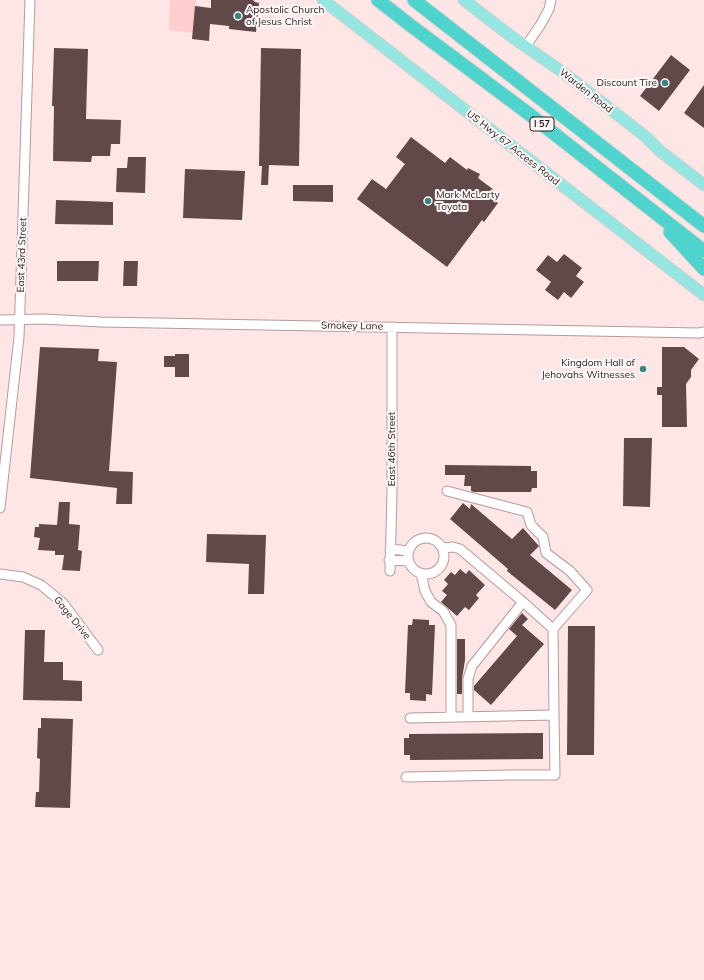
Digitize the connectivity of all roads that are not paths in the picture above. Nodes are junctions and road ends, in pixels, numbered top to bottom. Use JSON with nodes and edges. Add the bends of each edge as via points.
{"nodes":[{"id":1,"x":30,"y":0,"type":"edge"},
{"id":2,"x":323,"y":0,"type":"edge"},
{"id":3,"x":378,"y":0,"type":"edge"},
{"id":4,"x":414,"y":0,"type":"edge"},
{"id":5,"x":464,"y":0,"type":"edge"},
{"id":6,"x":551,"y":0,"type":"edge"},
{"id":7,"x":526,"y":46,"type":"junction"},
{"id":8,"x":704,"y":185,"type":"edge"},
{"id":9,"x":644,"y":205,"type":"junction"},
{"id":10,"x":704,"y":226,"type":"edge"},
{"id":11,"x":704,"y":251,"type":"edge"},
{"id":12,"x":704,"y":269,"type":"edge"},
{"id":13,"x":704,"y":295,"type":"edge"},
{"id":14,"x":0,"y":320,"type":"edge"},
{"id":15,"x":20,"y":320,"type":"junction"},
{"id":16,"x":392,"y":327,"type":"junction"},
{"id":17,"x":704,"y":332,"type":"edge"},
{"id":18,"x":447,"y":491,"type":"dead end"},
{"id":19,"x":0,"y":508,"type":"edge"},
{"id":20,"x":443,"y":548,"type":"junction"},
{"id":21,"x":390,"y":549,"type":"junction"},
{"id":22,"x":409,"y":551,"type":"junction"},
{"id":23,"x":389,"y":560,"type":"junction"},
{"id":24,"x":409,"y":561,"type":"junction"},
{"id":25,"x":390,"y":571,"type":"dead end"},
{"id":26,"x":0,"y":574,"type":"edge"},
{"id":27,"x":421,"y":574,"type":"junction"},
{"id":28,"x":523,"y":602,"type":"junction"},
{"id":29,"x":553,"y":629,"type":"junction"},
{"id":30,"x":98,"y":650,"type":"dead end"},
{"id":31,"x":554,"y":715,"type":"junction"},
{"id":32,"x":451,"y":717,"type":"junction"},
{"id":33,"x":468,"y":717,"type":"junction"},
{"id":34,"x":410,"y":718,"type":"dead end"},
{"id":35,"x":406,"y":777,"type":"dead end"}],
"edges":[{"from":1,"to":15,"type":"street","name":"East 43rd Street"},
{"from":2,"to":13,"type":"main road","name":"US Hwy 67 Access Road"},
{"from":3,"to":9,"type":"highway","number":"I 57"},
{"from":4,"to":10,"type":"highway","number":"I 57"},
{"from":5,"to":7,"type":"main road","name":"Warden Road"},
{"from":6,"to":7,"type":"street","via":[[541,24]]},
{"from":7,"to":8,"type":"main road","name":"Warden Road","via":[[646,137]]},
{"from":9,"to":11,"type":"highway","number":"I 57"},
{"from":9,"to":12,"type":"highway"},
{"from":14,"to":15,"type":"street","name":"Smokey Lane"},
{"from":15,"to":16,"type":"street","name":"Smokey Lane"},
{"from":15,"to":19,"type":"street","name":"East 43rd Street"},
{"from":16,"to":17,"type":"street","name":"Smokey Lane"},
{"from":16,"to":21,"type":"street","name":"East 46th Street"},
{"from":18,"to":29,"type":"street","via":[[526,512],[531,525],[542,537],[546,553],[570,571],[588,590]]},
{"from":20,"to":22,"type":"street","via":[[434,540],[422,539],[412,545]]},
{"from":20,"to":27,"type":"street","via":[[444,560],[438,570]]},
{"from":20,"to":28,"type":"street","via":[[460,549]]},
{"from":21,"to":22,"type":"street"},
{"from":21,"to":23,"type":"street","name":"East 46th Street"},
{"from":22,"to":24,"type":"street"},
{"from":23,"to":24,"type":"street"},
{"from":23,"to":25,"type":"street","name":"East 46th Street"},
{"from":24,"to":27,"type":"street"},
{"from":26,"to":30,"type":"street","name":"Gage Drive","via":[[23,577],[41,585],[63,603]]},
{"from":27,"to":32,"type":"street","via":[[430,602],[443,611],[451,625]]},
{"from":28,"to":29,"type":"street"},
{"from":28,"to":33,"type":"street","via":[[472,666],[468,679]]},
{"from":29,"to":31,"type":"street"},
{"from":31,"to":33,"type":"street"},
{"from":31,"to":35,"type":"street","via":[[555,775]]},
{"from":32,"to":33,"type":"street"},
{"from":32,"to":34,"type":"street"}]}
